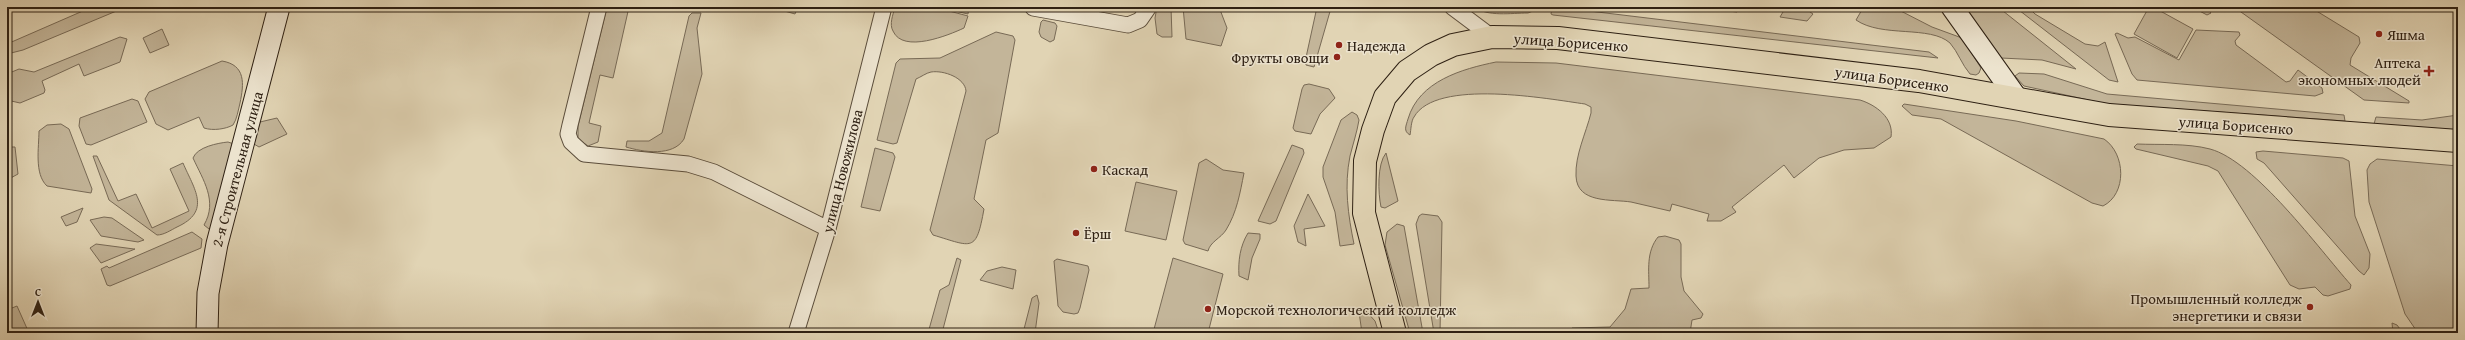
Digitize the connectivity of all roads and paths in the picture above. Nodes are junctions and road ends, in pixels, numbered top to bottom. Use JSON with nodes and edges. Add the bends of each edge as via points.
{"nodes":[{"id":1,"x":280,"y":7,"type":"edge"},
{"id":2,"x":599,"y":7,"type":"edge"},
{"id":3,"x":884,"y":7,"type":"edge"},
{"id":4,"x":1149,"y":7,"type":"edge"},
{"id":5,"x":1452,"y":7,"type":"edge"},
{"id":6,"x":1952,"y":7,"type":"edge"},
{"id":7,"x":1033,"y":8,"type":"edge"},
{"id":8,"x":1492,"y":37,"type":"junction"},
{"id":9,"x":2016,"y":97,"type":"junction"},
{"id":10,"x":2458,"y":141,"type":"edge"},
{"id":11,"x":828,"y":229,"type":"junction"},
{"id":12,"x":207,"y":333,"type":"edge"},
{"id":13,"x":796,"y":333,"type":"edge"},
{"id":14,"x":1395,"y":333,"type":"edge"}],
"edges":[{"from":1,"to":12,"type":"street","name":"2-я Строительная улица","via":[[217,244],[208,293]]},
{"from":2,"to":11,"type":"street","via":[[569,130],[571,142],[577,150],[592,156],[688,164],[714,172]]},
{"from":3,"to":11,"type":"street","name":"улица Новожилова"},
{"from":4,"to":7,"type":"street","via":[[1140,20],[1128,25]]},
{"from":5,"to":8,"type":"street"},
{"from":6,"to":9,"type":"street"},
{"from":8,"to":9,"type":"main road","name":"улица Борисенко","via":[[1566,39],[1919,81]]},
{"from":8,"to":14,"type":"main road","name":"улица Борисенко","via":[[1453,45],[1431,55],[1407,71],[1385,97],[1372,130],[1365,161],[1364,213]]},
{"from":9,"to":10,"type":"main road","name":"улица Борисенко","via":[[2109,115]]},
{"from":11,"to":13,"type":"street","name":"улица Новожилова"}]}
